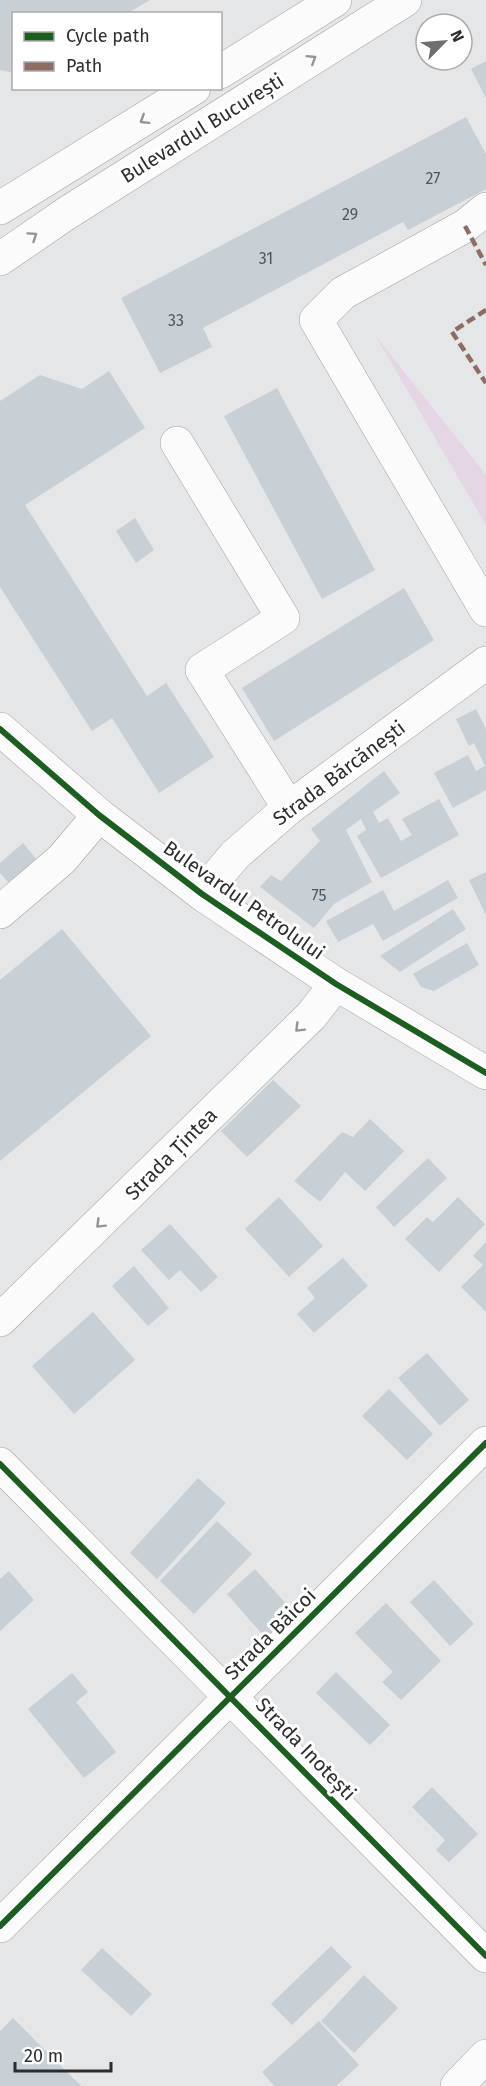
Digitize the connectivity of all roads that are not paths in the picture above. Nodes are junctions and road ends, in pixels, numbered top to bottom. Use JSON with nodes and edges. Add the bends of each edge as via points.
{"nodes":[{"id":1,"x":335,"y":0,"type":"edge"},
{"id":2,"x":405,"y":0,"type":"edge"},
{"id":3,"x":222,"y":71,"type":"edge"},
{"id":4,"x":191,"y":90,"type":"edge"},
{"id":5,"x":0,"y":208,"type":"edge"},
{"id":6,"x":486,"y":209,"type":"edge"},
{"id":7,"x":0,"y":259,"type":"edge"},
{"id":8,"x":177,"y":443,"type":"dead end"},
{"id":9,"x":486,"y":610,"type":"edge"},
{"id":10,"x":486,"y":663,"type":"edge"},
{"id":11,"x":0,"y":729,"type":"edge"},
{"id":12,"x":289,"y":808,"type":"junction"},
{"id":13,"x":99,"y":815,"type":"junction"},
{"id":14,"x":202,"y":894,"type":"junction"},
{"id":15,"x":0,"y":912,"type":"edge"},
{"id":16,"x":336,"y":984,"type":"junction"},
{"id":17,"x":486,"y":1073,"type":"edge"},
{"id":18,"x":0,"y":1320,"type":"edge"},
{"id":19,"x":486,"y":1443,"type":"edge"},
{"id":20,"x":0,"y":1464,"type":"edge"},
{"id":21,"x":231,"y":1696,"type":"junction"},
{"id":22,"x":0,"y":1926,"type":"edge"},
{"id":23,"x":486,"y":1956,"type":"edge"},
{"id":24,"x":486,"y":2056,"type":"edge"},
{"id":25,"x":457,"y":2086,"type":"edge"}],
"edges":[{"from":1,"to":3,"type":"street","name":"Bulevardul București"},
{"from":7,"to":2,"type":"street","name":"Bulevardul București","one_way":true},
{"from":4,"to":5,"type":"street","name":"Bulevardul București","one_way":true},
{"from":6,"to":9,"type":"street","via":[[465,226],[343,293],[316,320]]},
{"from":8,"to":12,"type":"street","via":[[283,618],[202,670]]},
{"from":10,"to":12,"type":"street","name":"Strada Bărcănești"},
{"from":11,"to":13,"type":"street","name":"Bulevardul Petrolului"},
{"from":12,"to":14,"type":"street","name":"Strada Bărcănești","via":[[235,855]]},
{"from":13,"to":14,"type":"street","name":"Bulevardul Petrolului"},
{"from":13,"to":15,"type":"street","via":[[62,860]]},
{"from":14,"to":16,"type":"street","name":"Bulevardul Petrolului"},
{"from":16,"to":17,"type":"street","name":"Bulevardul Petrolului"},
{"from":16,"to":18,"type":"street","name":"Strada Țintea","one_way":true,"via":[[311,1016]]},
{"from":19,"to":21,"type":"street","name":"Strada Băicoi"},
{"from":20,"to":21,"type":"street","name":"Strada Inotești"},
{"from":21,"to":22,"type":"street","name":"Strada Băicoi"},
{"from":21,"to":23,"type":"street","name":"Strada Inotești"},
{"from":24,"to":25,"type":"street"}]}
